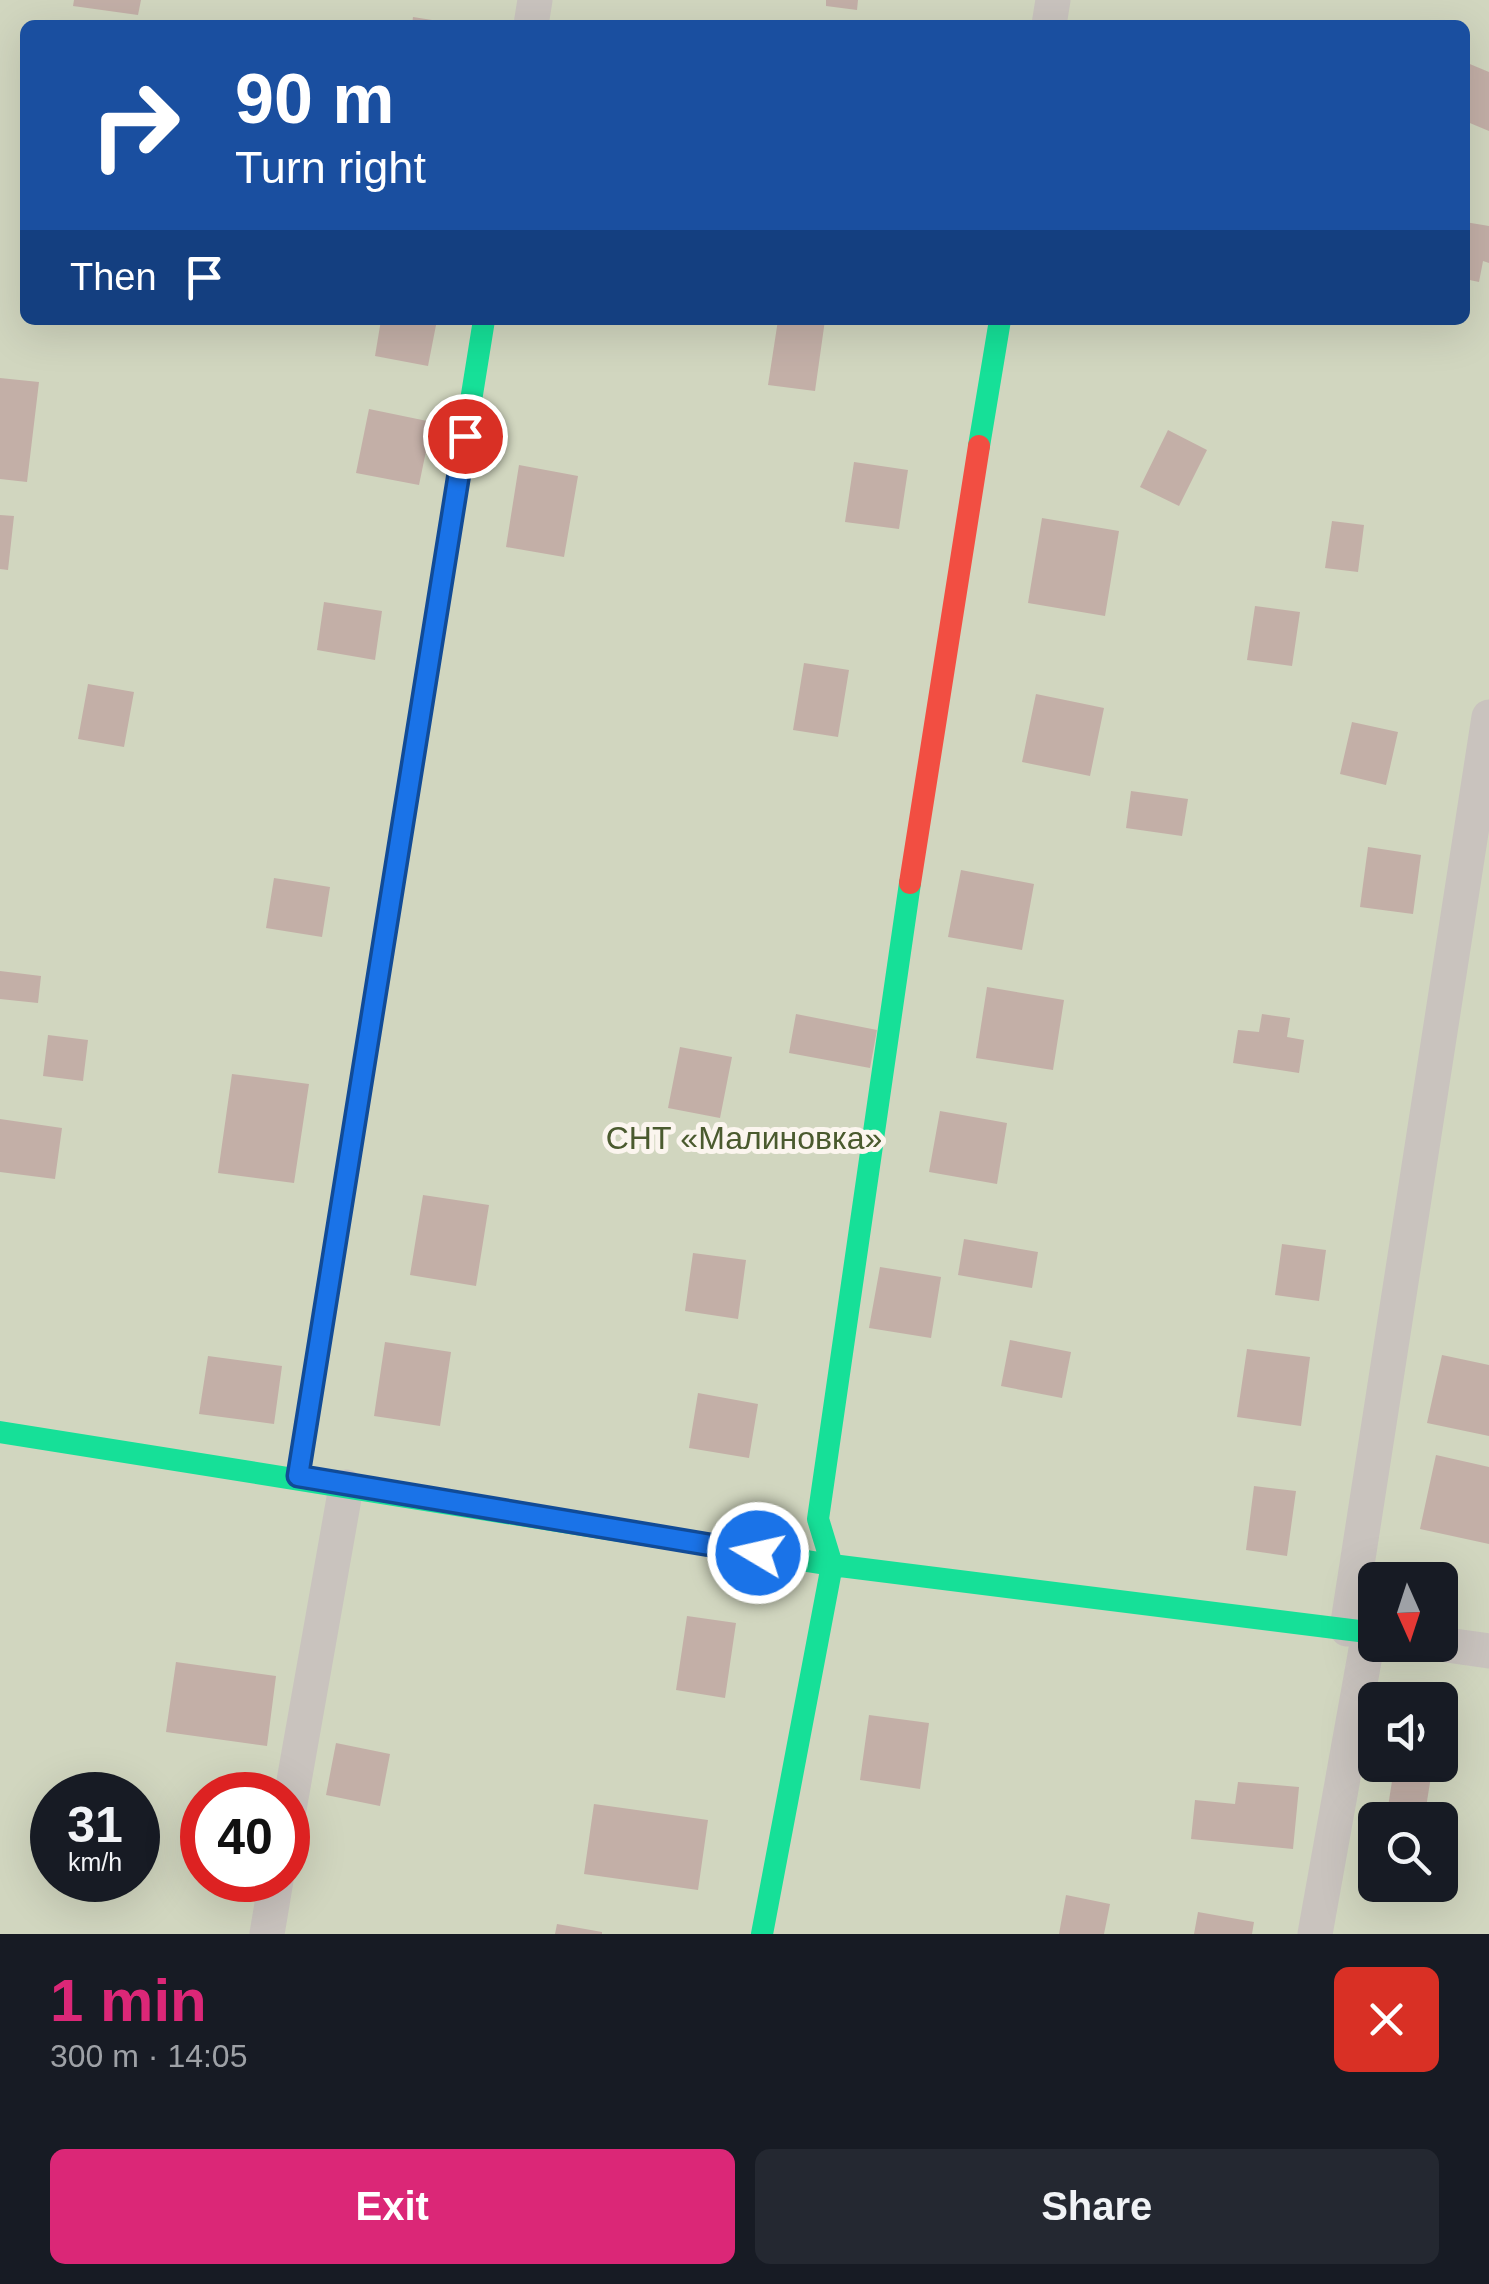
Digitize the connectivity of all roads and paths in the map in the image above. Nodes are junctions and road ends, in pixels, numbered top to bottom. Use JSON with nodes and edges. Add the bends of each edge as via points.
{"nodes":[{"id":1,"x":483,"y":325,"type":"edge"},
{"id":2,"x":999,"y":325,"type":"edge"},
{"id":3,"x":1489,"y":717,"type":"edge"},
{"id":4,"x":0,"y":1432,"type":"edge"},
{"id":5,"x":298,"y":1476,"type":"junction"},
{"id":6,"x":346,"y":1487,"type":"junction"},
{"id":7,"x":1374,"y":1562,"type":"edge"},
{"id":8,"x":832,"y":1564,"type":"junction"},
{"id":9,"x":1358,"y":1631,"type":"edge"},
{"id":10,"x":1458,"y":1647,"type":"edge"},
{"id":11,"x":1489,"y":1651,"type":"edge"},
{"id":12,"x":1359,"y":1662,"type":"edge"},
{"id":13,"x":296,"y":1772,"type":"edge"},
{"id":14,"x":272,"y":1902,"type":"edge"},
{"id":15,"x":266,"y":1934,"type":"edge"},
{"id":16,"x":762,"y":1934,"type":"edge"},
{"id":17,"x":1315,"y":1934,"type":"edge"}],
"edges":[{"from":1,"to":5,"type":"street"},
{"from":2,"to":8,"type":"street","via":[[926,770],[818,1519]]},
{"from":3,"to":7,"type":"street"},
{"from":4,"to":5,"type":"street"},
{"from":5,"to":6,"type":"street"},
{"from":6,"to":8,"type":"street"},
{"from":6,"to":13,"type":"street"},
{"from":8,"to":9,"type":"street"},
{"from":8,"to":16,"type":"street"},
{"from":10,"to":11,"type":"street"},
{"from":12,"to":17,"type":"street"},
{"from":14,"to":15,"type":"street"}]}
